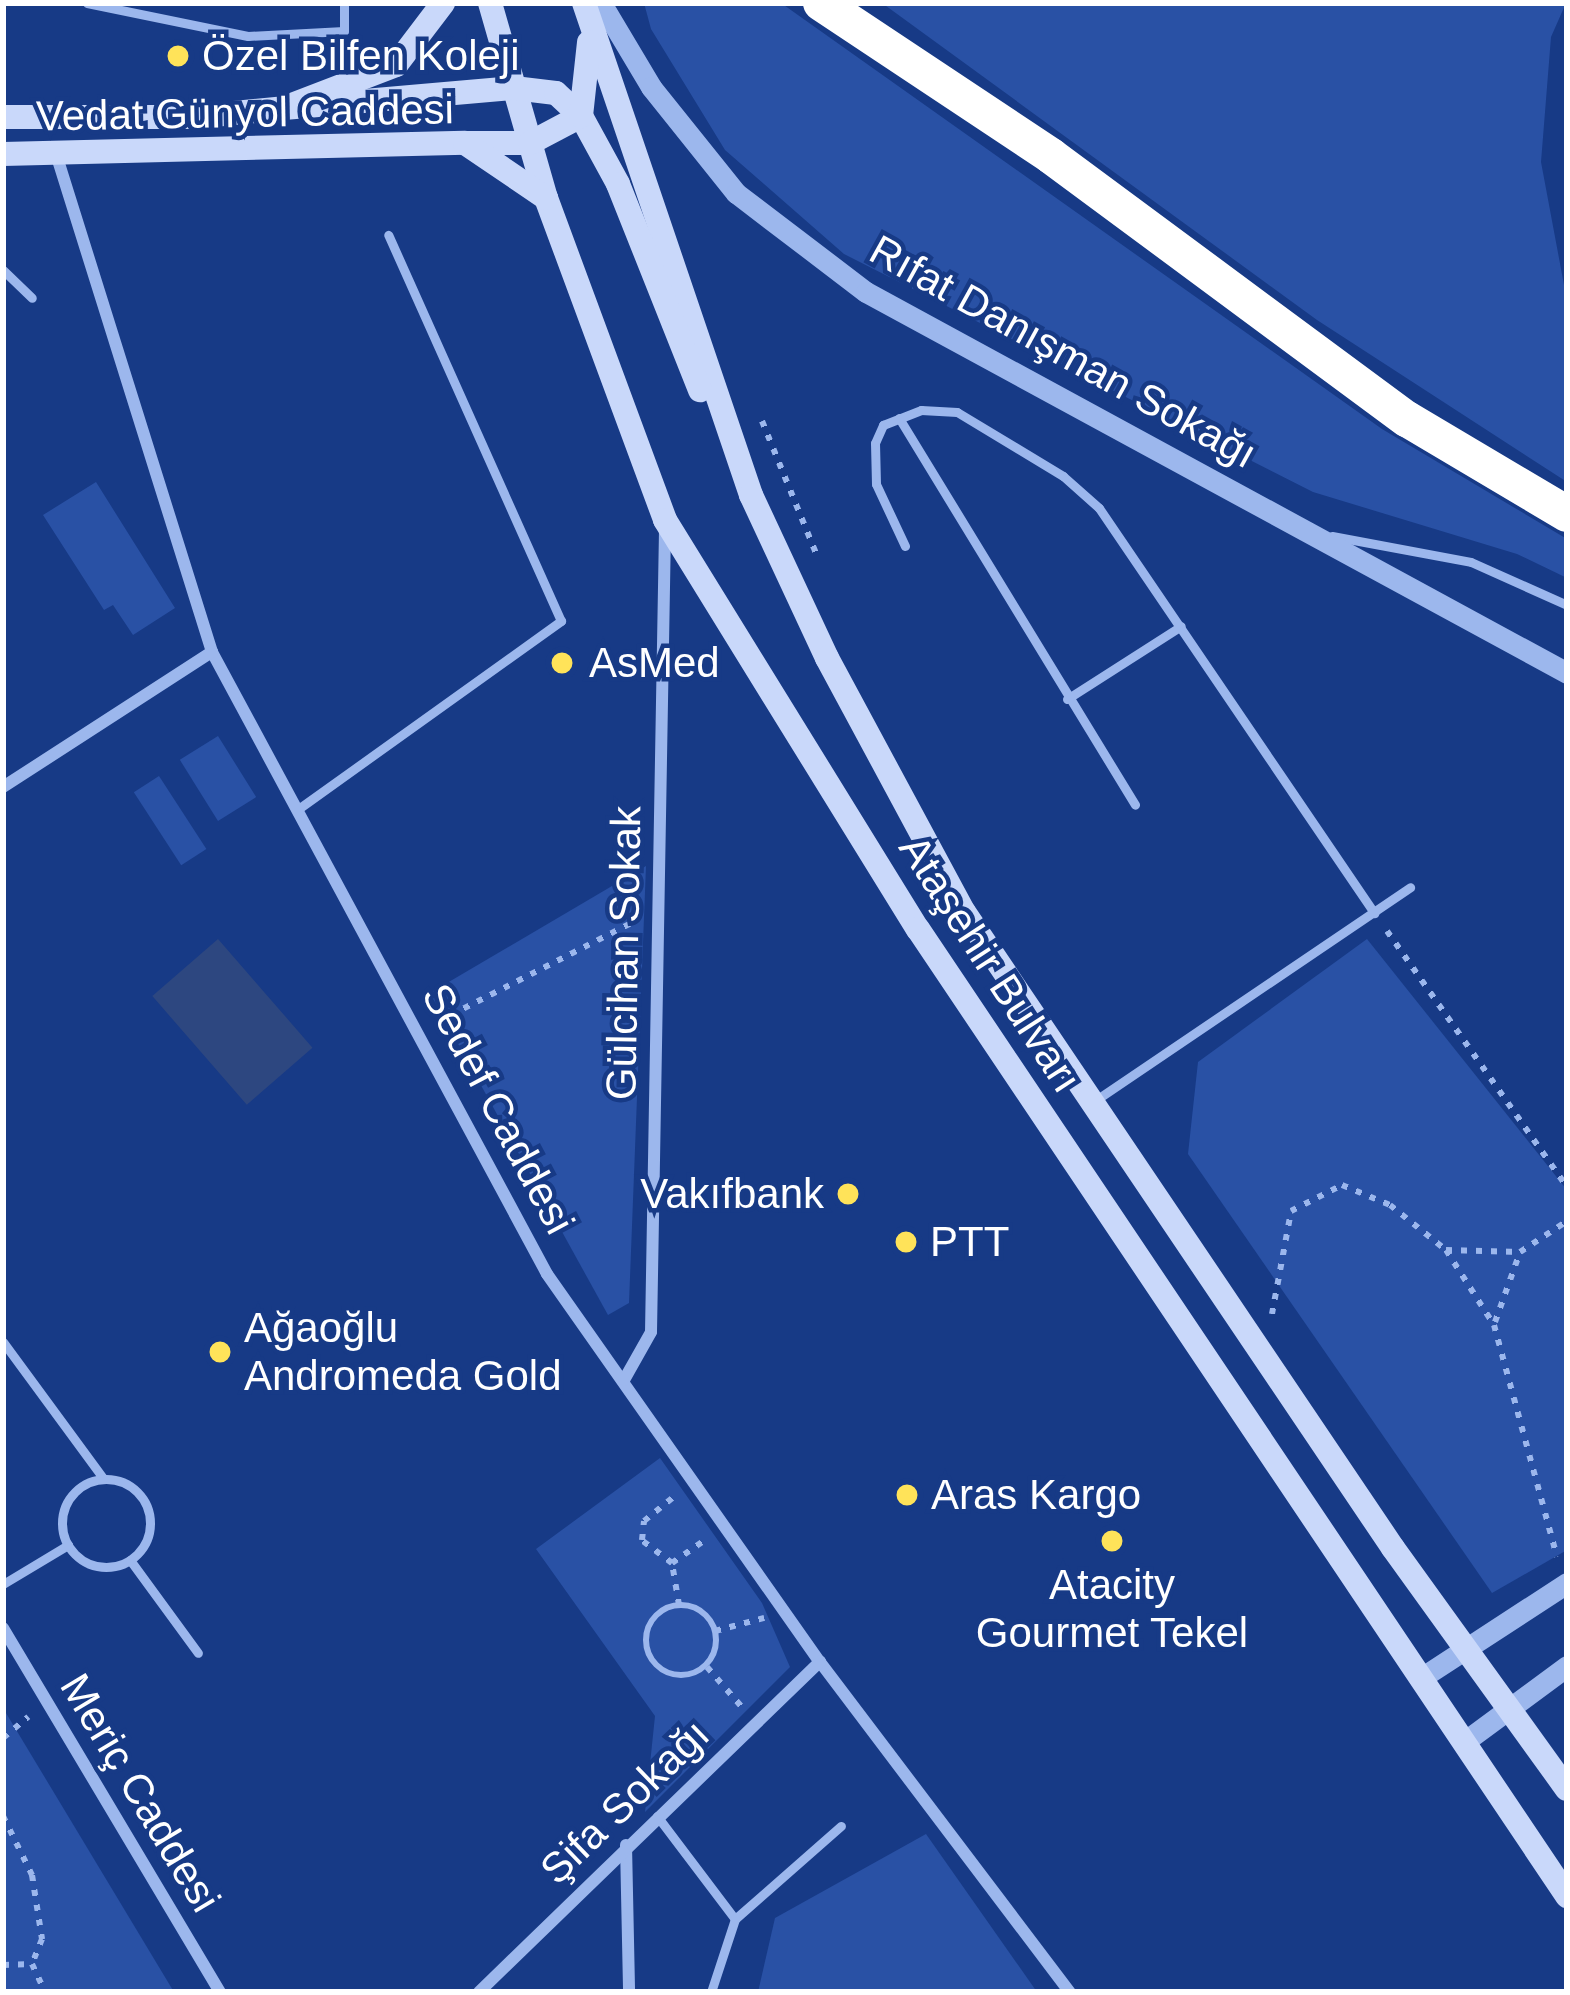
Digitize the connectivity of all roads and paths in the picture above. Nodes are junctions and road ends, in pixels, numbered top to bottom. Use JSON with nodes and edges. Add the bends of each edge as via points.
{"nodes":[{"id":1,"x":87,"y":3,"type":"edge"},
{"id":2,"x":344,"y":3,"type":"edge"},
{"id":3,"x":443,"y":3,"type":"edge"},
{"id":4,"x":490,"y":3,"type":"edge"},
{"id":5,"x":821,"y":3,"type":"edge"},
{"id":6,"x":591,"y":9,"type":"edge"},
{"id":7,"x":514,"y":88,"type":"junction"},
{"id":8,"x":284,"y":108,"type":"junction"},
{"id":9,"x":581,"y":116,"type":"junction"},
{"id":10,"x":3,"y":117,"type":"edge"},
{"id":11,"x":465,"y":143,"type":"junction"},
{"id":12,"x":530,"y":143,"type":"junction"},
{"id":13,"x":3,"y":154,"type":"edge"},
{"id":14,"x":57,"y":157,"type":"junction"},
{"id":15,"x":546,"y":198,"type":"junction"},
{"id":16,"x":388,"y":236,"type":"dead end"},
{"id":17,"x":3,"y":270,"type":"edge"},
{"id":18,"x":32,"y":298,"type":"dead end"},
{"id":19,"x":753,"y":399,"type":"dead end"},
{"id":20,"x":899,"y":418,"type":"junction"},
{"id":21,"x":751,"y":495,"type":"junction"},
{"id":22,"x":1567,"y":514,"type":"edge"},
{"id":23,"x":665,"y":520,"type":"junction"},
{"id":24,"x":1308,"y":531,"type":"junction"},
{"id":25,"x":905,"y":545,"type":"dead end"},
{"id":26,"x":822,"y":569,"type":"dead end"},
{"id":27,"x":1567,"y":605,"type":"edge"},
{"id":28,"x":1181,"y":626,"type":"junction"},
{"id":29,"x":212,"y":652,"type":"junction"},
{"id":30,"x":1567,"y":674,"type":"edge"},
{"id":31,"x":1067,"y":699,"type":"junction"},
{"id":32,"x":3,"y":787,"type":"edge"},
{"id":33,"x":1135,"y":805,"type":"dead end"},
{"id":34,"x":301,"y":807,"type":"junction"},
{"id":35,"x":1410,"y":887,"type":"dead end"},
{"id":36,"x":658,"y":909,"type":"junction"},
{"id":37,"x":1374,"y":913,"type":"junction"},
{"id":38,"x":419,"y":1031,"type":"junction"},
{"id":39,"x":1093,"y":1102,"type":"junction"},
{"id":40,"x":1567,"y":1187,"type":"edge"},
{"id":41,"x":1567,"y":1221,"type":"edge"},
{"id":42,"x":1446,"y":1250,"type":"junction"},
{"id":43,"x":1520,"y":1252,"type":"junction"},
{"id":44,"x":1258,"y":1298,"type":"dead end"},
{"id":45,"x":1271,"y":1317,"type":"junction"},
{"id":46,"x":1493,"y":1325,"type":"junction"},
{"id":47,"x":1282,"y":1332,"type":"dead end"},
{"id":48,"x":3,"y":1342,"type":"edge"},
{"id":49,"x":624,"y":1380,"type":"junction"},
{"id":50,"x":103,"y":1478,"type":"junction"},
{"id":51,"x":694,"y":1480,"type":"junction"},
{"id":52,"x":725,"y":1525,"type":"junction"},
{"id":53,"x":68,"y":1546,"type":"junction"},
{"id":54,"x":130,"y":1560,"type":"junction"},
{"id":55,"x":672,"y":1563,"type":"junction"},
{"id":56,"x":1564,"y":1580,"type":"edge"},
{"id":57,"x":3,"y":1584,"type":"edge"},
{"id":58,"x":679,"y":1605,"type":"junction"},
{"id":59,"x":785,"y":1611,"type":"junction"},
{"id":60,"x":3,"y":1628,"type":"edge"},
{"id":61,"x":715,"y":1631,"type":"junction"},
{"id":62,"x":1466,"y":1649,"type":"junction"},
{"id":63,"x":197,"y":1653,"type":"dead end"},
{"id":64,"x":820,"y":1662,"type":"junction"},
{"id":65,"x":706,"y":1666,"type":"junction"},
{"id":66,"x":1567,"y":1666,"type":"edge"},
{"id":67,"x":1421,"y":1678,"type":"junction"},
{"id":68,"x":1510,"y":1709,"type":"junction"},
{"id":69,"x":756,"y":1723,"type":"junction"},
{"id":70,"x":1464,"y":1742,"type":"junction"},
{"id":71,"x":1567,"y":1789,"type":"edge"},
{"id":72,"x":3,"y":1816,"type":"edge"},
{"id":73,"x":657,"y":1816,"type":"junction"},
{"id":74,"x":841,"y":1826,"type":"dead end"},
{"id":75,"x":626,"y":1845,"type":"junction"},
{"id":76,"x":1567,"y":1896,"type":"edge"},
{"id":77,"x":735,"y":1919,"type":"junction"},
{"id":78,"x":32,"y":1964,"type":"junction"},
{"id":79,"x":3,"y":1966,"type":"edge"},
{"id":80,"x":45,"y":1992,"type":"edge"},
{"id":81,"x":220,"y":1992,"type":"edge"},
{"id":82,"x":479,"y":1992,"type":"edge"},
{"id":83,"x":629,"y":1992,"type":"edge"},
{"id":84,"x":711,"y":1992,"type":"edge"},
{"id":85,"x":1070,"y":1992,"type":"edge"}],
"edges":[{"from":1,"to":2,"type":"lane","via":[[248,36],[344,31]]},
{"from":3,"to":8,"type":"main road","name":"Vedat Günyol Caddesi","via":[[396,65]]},
{"from":4,"to":7,"type":"main road","name":"Ataşehir Bulvarı"},
{"from":5,"to":22,"type":"highway","via":[[1051,156],[1407,419]]},
{"from":6,"to":9,"type":"main road"},
{"from":6,"to":21,"type":"main road","name":"Ataşehir Bulvarı"},
{"from":6,"to":24,"type":"street","name":"Rıfat Danışman Sokağı","via":[[736,193],[866,292]]},
{"from":7,"to":8,"type":"main road"},
{"from":7,"to":9,"type":"main road","via":[[556,93]]},
{"from":7,"to":12,"type":"main road","name":"Ataşehir Bulvarı"},
{"from":8,"to":10,"type":"main road","name":"Vedat Günyol Caddesi","via":[[193,117]]},
{"from":9,"to":12,"type":"main road"},
{"from":9,"to":21,"type":"main road"},
{"from":11,"to":12,"type":"main road"},
{"from":11,"to":14,"type":"main road","name":"Vedat Günyol Caddesi"},
{"from":11,"to":15,"type":"main road","name":"Vedat Günyol Caddesi"},
{"from":12,"to":15,"type":"main road","name":"Ataşehir Bulvarı"},
{"from":13,"to":14,"type":"main road","name":"Vedat Günyol Caddesi"},
{"from":14,"to":29,"type":"street","name":"Sedef Caddesi"},
{"from":15,"to":23,"type":"main road","name":"Ataşehir Bulvarı"},
{"from":16,"to":34,"type":"lane","via":[[561,621]]},
{"from":17,"to":18,"type":"lane"},
{"from":19,"to":26,"type":"path"},
{"from":20,"to":25,"type":"lane","via":[[883,425],[875,443],[876,484]]},
{"from":20,"to":28,"type":"lane","via":[[956,412],[1063,476],[1099,508]]},
{"from":20,"to":31,"type":"lane"},
{"from":21,"to":39,"type":"main road","name":"Ataşehir Bulvarı","via":[[827,658],[964,912]]},
{"from":23,"to":36,"type":"street","name":"Gülcihan Sokak"},
{"from":23,"to":67,"type":"main road","name":"Ataşehir Bulvarı","via":[[918,929]]},
{"from":24,"to":27,"type":"lane","via":[[1471,562]]},
{"from":24,"to":30,"type":"street","name":"Rıfat Danışman Sokağı"},
{"from":28,"to":31,"type":"lane"},
{"from":28,"to":37,"type":"lane"},
{"from":29,"to":32,"type":"street"},
{"from":29,"to":34,"type":"street","name":"Sedef Caddesi"},
{"from":31,"to":33,"type":"lane"},
{"from":34,"to":38,"type":"street","name":"Sedef Caddesi"},
{"from":35,"to":37,"type":"lane"},
{"from":36,"to":38,"type":"path"},
{"from":36,"to":49,"type":"street","name":"Gülcihan Sokak","via":[[651,1332]]},
{"from":37,"to":39,"type":"lane"},
{"from":37,"to":40,"type":"path"},
{"from":38,"to":49,"type":"street","name":"Sedef Caddesi","via":[[548,1274]]},
{"from":39,"to":62,"type":"main road","name":"Ataşehir Bulvarı"},
{"from":41,"to":43,"type":"path"},
{"from":42,"to":43,"type":"path"},
{"from":42,"to":45,"type":"path","via":[[1390,1204],[1342,1185],[1326,1191],[1291,1211]]},
{"from":42,"to":46,"type":"path"},
{"from":43,"to":46,"type":"path"},
{"from":44,"to":45,"type":"path"},
{"from":45,"to":47,"type":"path"},
{"from":46,"to":56,"type":"path"},
{"from":48,"to":50,"type":"lane"},
{"from":49,"to":51,"type":"street","name":"Sedef Caddesi"},
{"from":50,"to":53,"type":"lane","via":[[67,1502]]},
{"from":50,"to":54,"type":"lane","via":[[131,1486],[149,1510],[147,1539]]},
{"from":51,"to":52,"type":"street","name":"Sedef Caddesi"},
{"from":51,"to":55,"type":"path","via":[[644,1522],[642,1540]]},
{"from":52,"to":55,"type":"path"},
{"from":52,"to":59,"type":"street","name":"Sedef Caddesi"},
{"from":53,"to":54,"type":"lane","via":[[89,1564]]},
{"from":53,"to":57,"type":"lane"},
{"from":54,"to":63,"type":"lane"},
{"from":55,"to":58,"type":"path"},
{"from":56,"to":62,"type":"street"},
{"from":58,"to":61,"type":"path","via":[[702,1612]]},
{"from":58,"to":65,"type":"path","via":[[651,1622],[648,1655],[675,1676]]},
{"from":59,"to":61,"type":"path"},
{"from":59,"to":64,"type":"street","name":"Sedef Caddesi"},
{"from":60,"to":81,"type":"street","name":"Meriç Caddesi"},
{"from":61,"to":65,"type":"path"},
{"from":62,"to":67,"type":"street"},
{"from":62,"to":68,"type":"main road","name":"Ataşehir Bulvarı"},
{"from":64,"to":69,"type":"street","name":"Şifa Sokağı"},
{"from":64,"to":85,"type":"street","name":"Sedef Caddesi"},
{"from":65,"to":69,"type":"path"},
{"from":66,"to":68,"type":"street"},
{"from":67,"to":70,"type":"main road","name":"Ataşehir Bulvarı"},
{"from":68,"to":70,"type":"street"},
{"from":68,"to":71,"type":"main road","name":"Ataşehir Bulvarı"},
{"from":69,"to":73,"type":"street","name":"Şifa Sokağı"},
{"from":70,"to":76,"type":"main road","name":"Ataşehir Bulvarı"},
{"from":72,"to":78,"type":"path","via":[[32,1875],[42,1939]]},
{"from":73,"to":75,"type":"street","name":"Şifa Sokağı"},
{"from":73,"to":77,"type":"lane"},
{"from":74,"to":77,"type":"lane"},
{"from":75,"to":82,"type":"street","name":"Şifa Sokağı"},
{"from":75,"to":83,"type":"street"},
{"from":77,"to":84,"type":"lane"},
{"from":78,"to":79,"type":"path"},
{"from":78,"to":80,"type":"path"}]}
